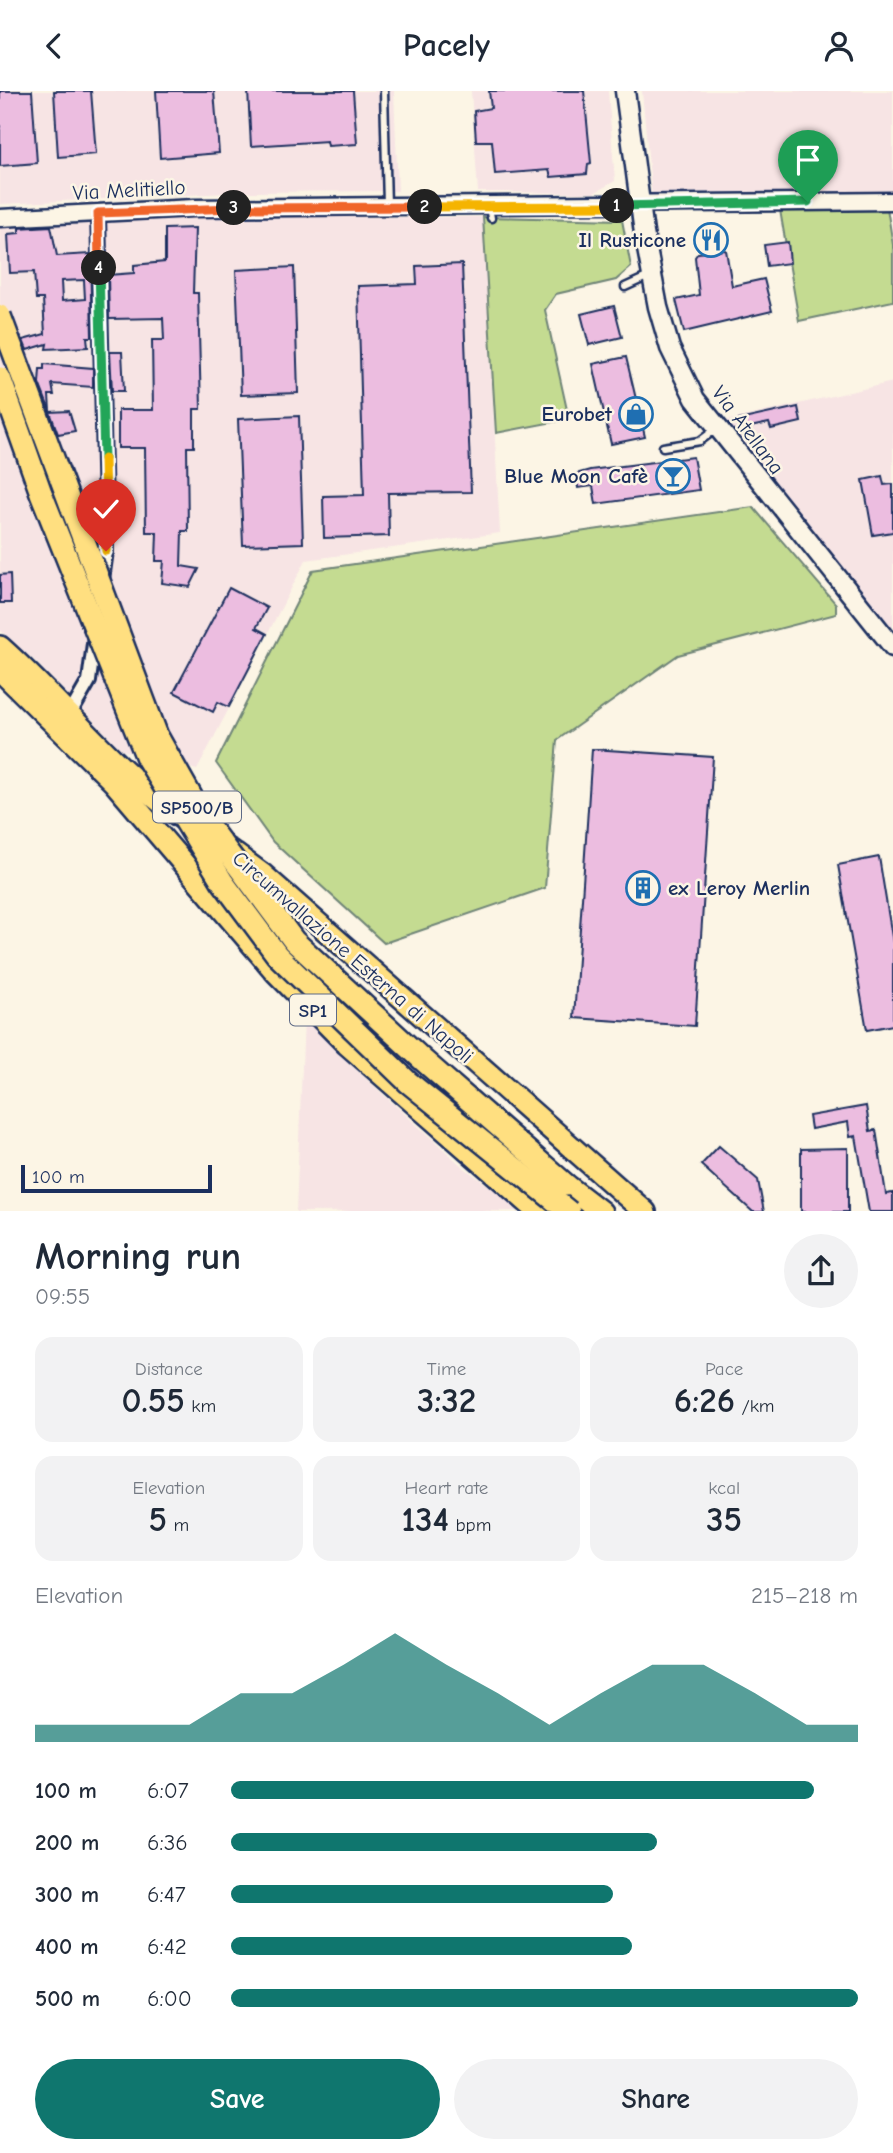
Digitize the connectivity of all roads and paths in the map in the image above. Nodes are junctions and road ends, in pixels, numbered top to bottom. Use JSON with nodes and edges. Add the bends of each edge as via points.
{"nodes":[{"id":1,"x":384,"y":91,"type":"edge"},
{"id":2,"x":625,"y":91,"type":"edge"},
{"id":3,"x":893,"y":201,"type":"edge"},
{"id":4,"x":639,"y":205,"type":"junction"},
{"id":5,"x":387,"y":208,"type":"junction"},
{"id":6,"x":98,"y":213,"type":"junction"},
{"id":7,"x":0,"y":218,"type":"edge"},
{"id":8,"x":651,"y":274,"type":"junction"},
{"id":9,"x":625,"y":287,"type":"dead end"},
{"id":10,"x":0,"y":316,"type":"edge"},
{"id":11,"x":0,"y":377,"type":"edge"},
{"id":12,"x":717,"y":428,"type":"junction"},
{"id":13,"x":663,"y":447,"type":"dead end"},
{"id":14,"x":0,"y":647,"type":"edge"},
{"id":15,"x":893,"y":647,"type":"edge"},
{"id":16,"x":0,"y":670,"type":"edge"},
{"id":17,"x":70,"y":714,"type":"junction"},
{"id":18,"x":538,"y":1211,"type":"edge"},
{"id":19,"x":568,"y":1211,"type":"edge"},
{"id":20,"x":600,"y":1211,"type":"edge"},
{"id":21,"x":644,"y":1211,"type":"edge"}],
"edges":[{"from":1,"to":5,"type":"lane"},
{"from":2,"to":4,"type":"main road","name":"Via Atellana"},
{"from":3,"to":4,"type":"street","name":"Via Melitiello"},
{"from":4,"to":5,"type":"street","name":"Via Melitiello","via":[[490,212]]},
{"from":4,"to":8,"type":"main road","name":"Via Atellana"},
{"from":5,"to":6,"type":"street","name":"Via Melitiello"},
{"from":6,"to":7,"type":"street","name":"Via Melitiello"},
{"from":6,"to":17,"type":"street","via":[[106,551],[89,681]]},
{"from":8,"to":9,"type":"lane"},
{"from":8,"to":12,"type":"main road","name":"Via Atellana","via":[[670,348],[695,399]]},
{"from":10,"to":20,"type":"highway","number":"SP500/B","bridge":true,"via":[[157,736],[206,823],[294,941]]},
{"from":11,"to":19,"type":"highway","number":"SP500/B","bridge":true,"via":[[41,493],[147,758],[222,881],[277,955],[408,1082]]},
{"from":12,"to":13,"type":"lane","via":[[700,441]]},
{"from":12,"to":15,"type":"main road","name":"Via Atellana"},
{"from":14,"to":17,"type":"highway","name":"Circumvallazione Esterna di Napoli"},
{"from":16,"to":18,"type":"highway","number":"SP1","via":[[114,782],[276,972],[347,1044]]},
{"from":17,"to":21,"type":"highway","name":"Circumvallazione Esterna di Napoli","via":[[142,787],[262,875]]}]}
